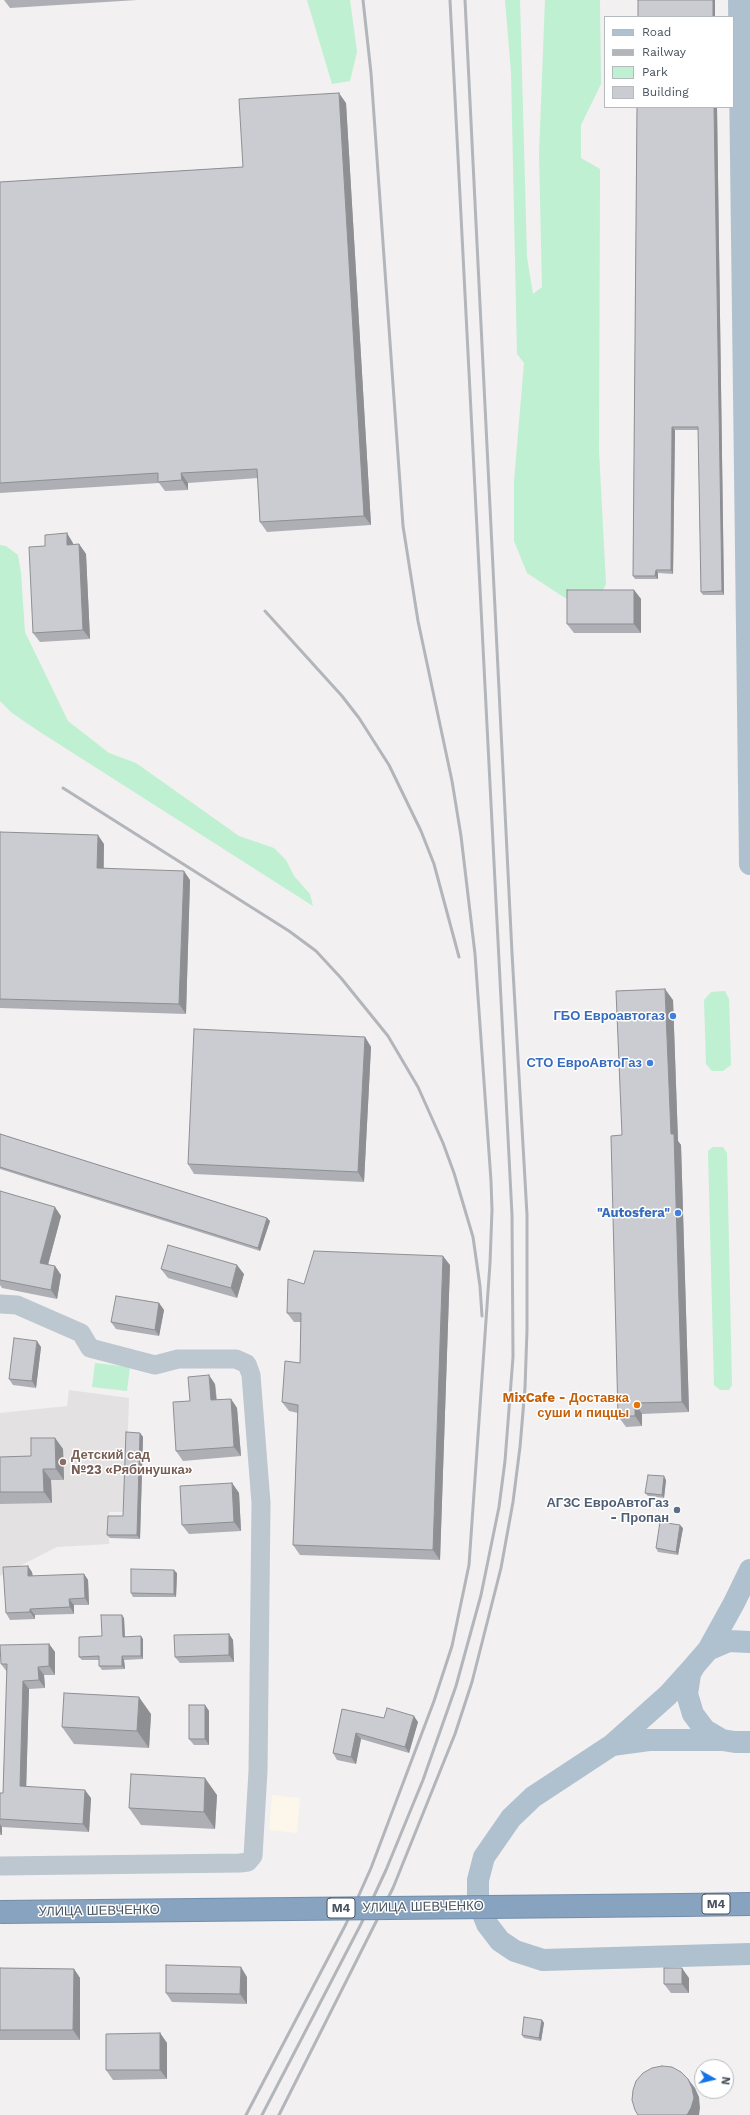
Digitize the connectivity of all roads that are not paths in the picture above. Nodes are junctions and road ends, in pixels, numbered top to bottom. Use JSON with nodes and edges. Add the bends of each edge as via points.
{"nodes":[{"id":1,"x":739,"y":0,"type":"edge"},
{"id":2,"x":748,"y":643,"type":"edge"},
{"id":3,"x":750,"y":864,"type":"edge"},
{"id":4,"x":0,"y":1304,"type":"edge"},
{"id":5,"x":750,"y":1570,"type":"edge"},
{"id":6,"x":750,"y":1642,"type":"edge"},
{"id":7,"x":701,"y":1658,"type":"junction"},
{"id":8,"x":722,"y":1740,"type":"junction"},
{"id":9,"x":749,"y":1741,"type":"edge"},
{"id":10,"x":612,"y":1745,"type":"junction"},
{"id":11,"x":0,"y":1866,"type":"edge"},
{"id":12,"x":750,"y":1904,"type":"edge"},
{"id":13,"x":0,"y":1912,"type":"edge"},
{"id":14,"x":750,"y":1954,"type":"edge"}],
"edges":[{"from":1,"to":2,"type":"main road"},
{"from":2,"to":3,"type":"main road"},
{"from":4,"to":11,"type":"street","via":[[17,1305],[81,1333],[90,1348],[155,1365],[178,1359],[236,1359],[247,1364],[251,1375],[261,1503],[258,1771],[253,1856],[248,1862],[240,1863]]},
{"from":5,"to":7,"type":"main road","via":[[734,1603]]},
{"from":6,"to":7,"type":"main road","via":[[729,1641]]},
{"from":7,"to":8,"type":"main road","via":[[688,1684],[689,1704],[698,1723]]},
{"from":7,"to":10,"type":"main road","via":[[668,1695]]},
{"from":8,"to":9,"type":"main road"},
{"from":8,"to":10,"type":"main road","via":[[649,1740]]},
{"from":10,"to":14,"type":"main road","via":[[533,1797],[511,1818],[493,1843],[484,1857],[478,1880],[478,1901],[490,1929],[515,1952],[543,1960]]},
{"from":12,"to":13,"type":"highway","name":"УЛИЦА ШЕВЧЕНКО","number":"M4","bridge":true}]}
